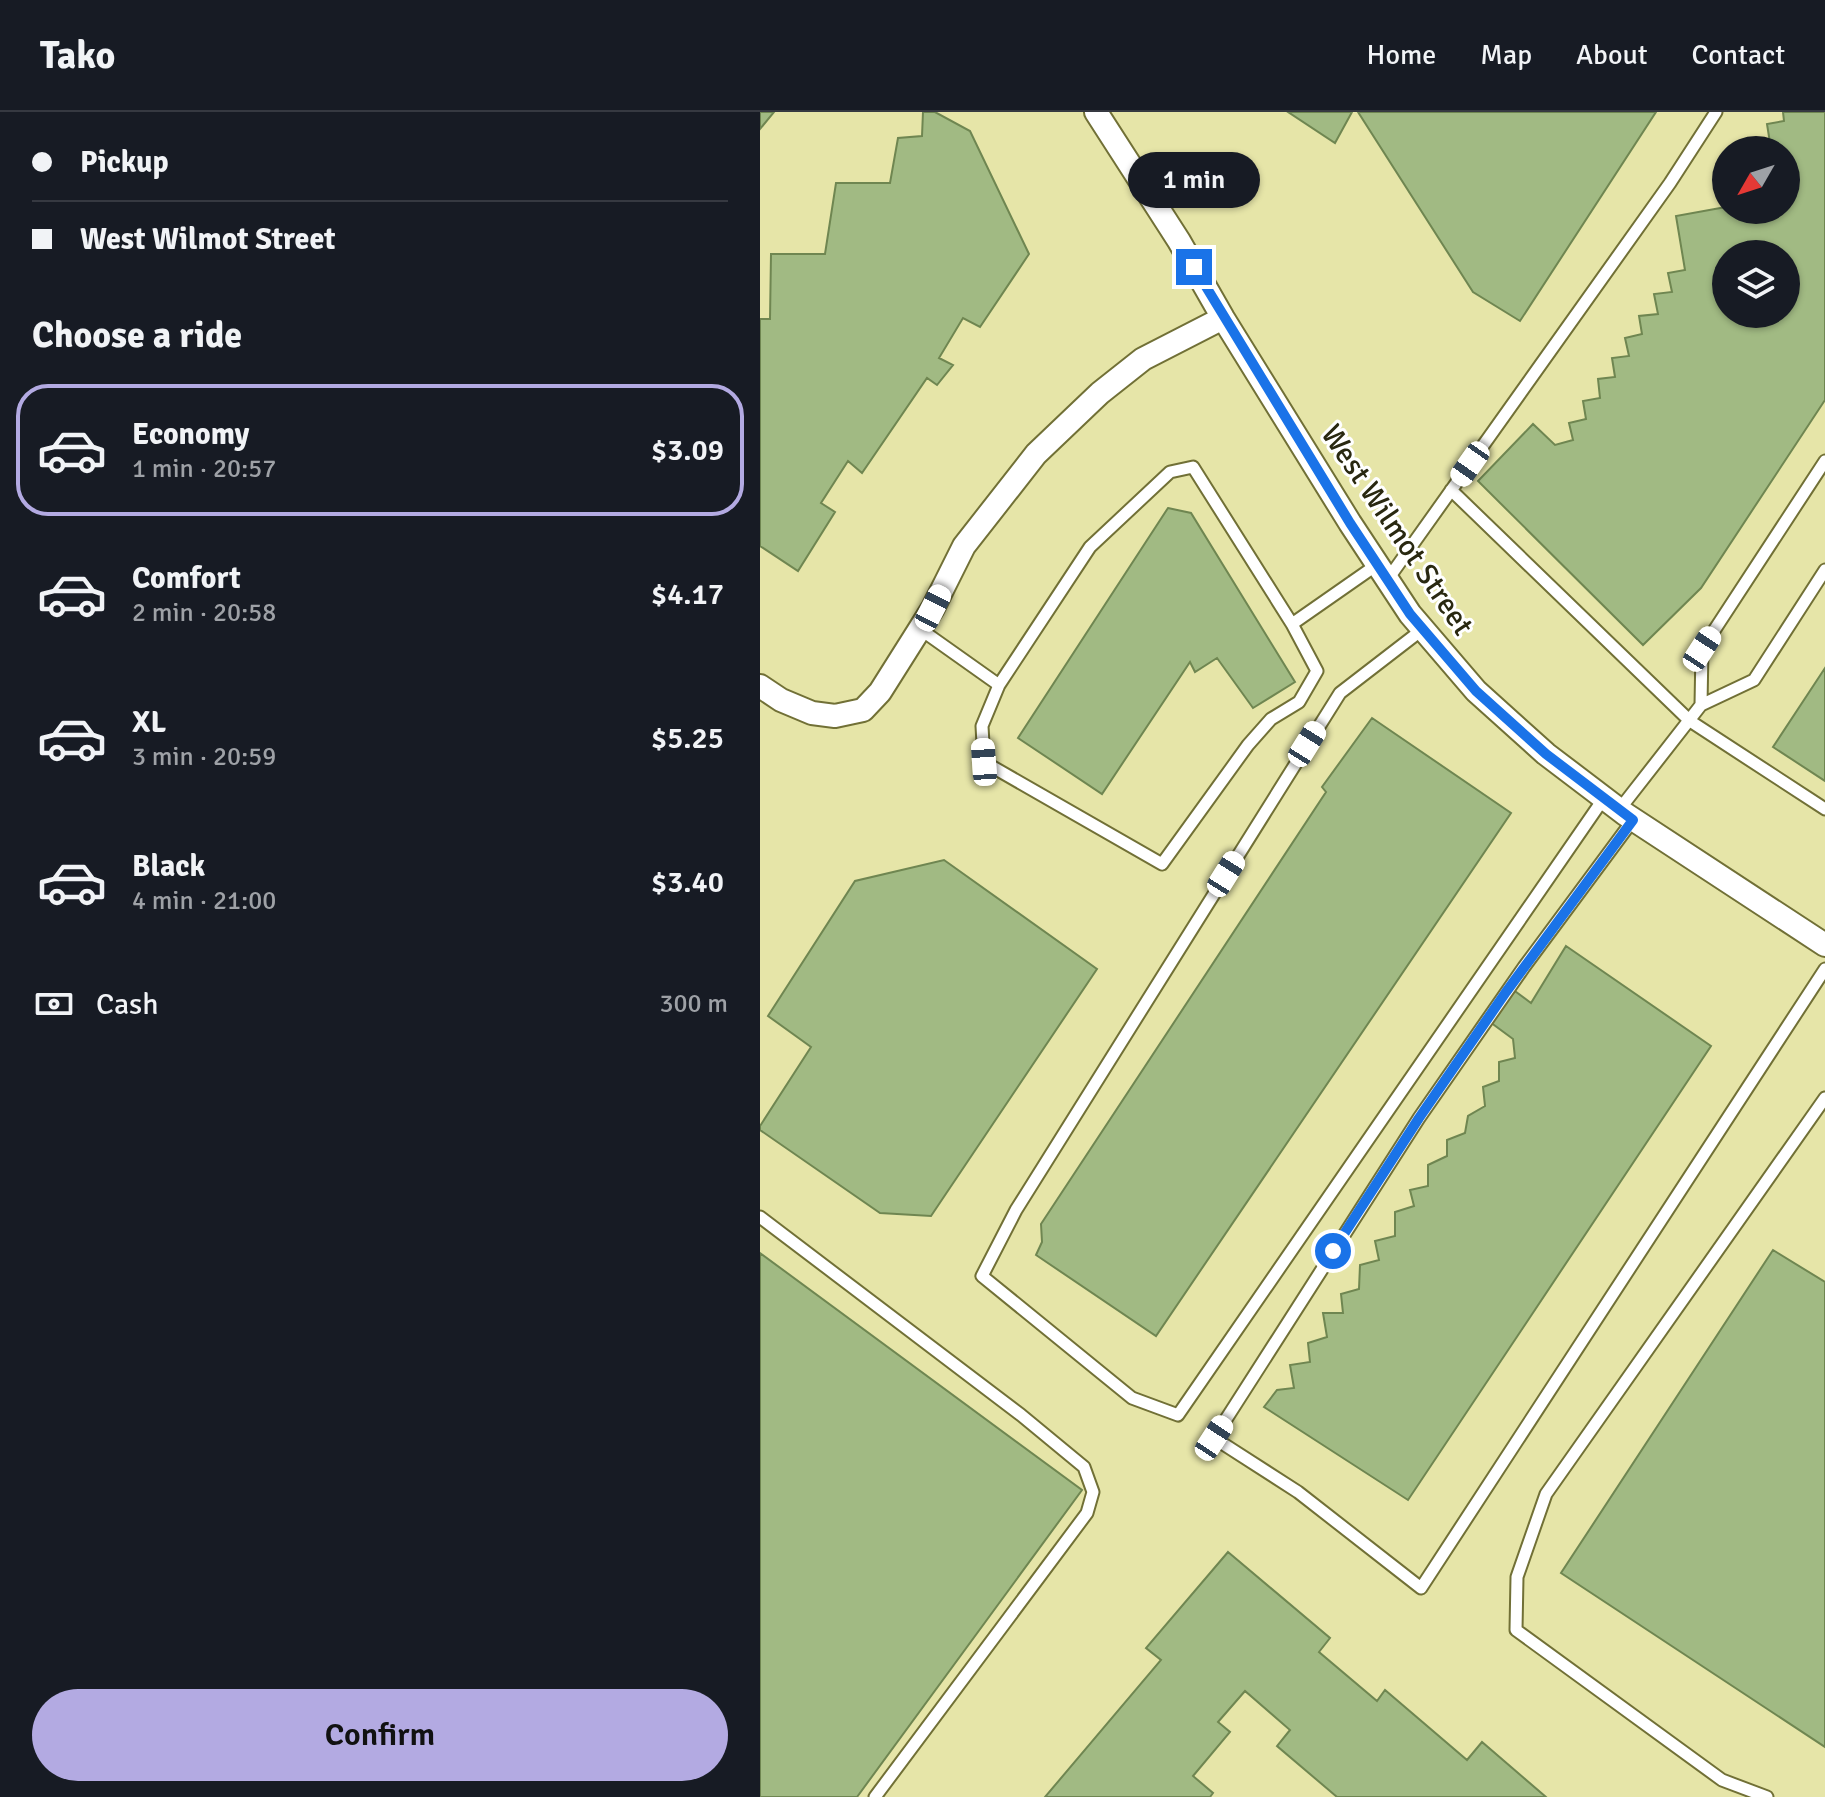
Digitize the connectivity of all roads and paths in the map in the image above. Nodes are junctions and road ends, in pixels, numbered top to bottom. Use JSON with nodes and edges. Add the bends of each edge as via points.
{"nodes":[{"id":1,"x":1096,"y":112,"type":"edge"},
{"id":2,"x":1716,"y":112,"type":"edge"},
{"id":3,"x":1223,"y":318,"type":"junction"},
{"id":4,"x":1825,"y":461,"type":"edge"},
{"id":5,"x":1451,"y":490,"type":"junction"},
{"id":6,"x":1825,"y":570,"type":"edge"},
{"id":7,"x":1383,"y":572,"type":"junction"},
{"id":8,"x":1292,"y":624,"type":"junction"},
{"id":9,"x":920,"y":629,"type":"junction"},
{"id":10,"x":1423,"y":629,"type":"junction"},
{"id":11,"x":999,"y":685,"type":"junction"},
{"id":12,"x":760,"y":686,"type":"edge"},
{"id":13,"x":1701,"y":705,"type":"junction"},
{"id":14,"x":1690,"y":721,"type":"junction"},
{"id":15,"x":1619,"y":809,"type":"junction"},
{"id":16,"x":1825,"y":809,"type":"edge"},
{"id":17,"x":1825,"y":945,"type":"edge"},
{"id":18,"x":1825,"y":969,"type":"edge"},
{"id":19,"x":1825,"y":1098,"type":"edge"},
{"id":20,"x":760,"y":1217,"type":"edge"},
{"id":21,"x":875,"y":1797,"type":"edge"},
{"id":22,"x":1767,"y":1797,"type":"edge"}],
"edges":[{"from":1,"to":3,"type":"street","name":"West Wilmot Street"},
{"from":2,"to":5,"type":"lane"},
{"from":3,"to":7,"type":"street","name":"West Wilmot Street"},
{"from":3,"to":9,"type":"street","via":[[1143,359],[1036,454],[964,546]]},
{"from":4,"to":13,"type":"lane","via":[[1702,649]]},
{"from":5,"to":7,"type":"lane"},
{"from":5,"to":14,"type":"lane"},
{"from":6,"to":13,"type":"lane","via":[[1754,680]]},
{"from":7,"to":8,"type":"lane"},
{"from":7,"to":10,"type":"street","name":"West Wilmot Street"},
{"from":8,"to":11,"type":"lane","via":[[1193,467],[1170,472],[1090,547]]},
{"from":8,"to":11,"type":"lane","via":[[1317,671],[1299,702],[1271,719],[1248,745],[1162,864],[984,762],[982,726]]},
{"from":9,"to":11,"type":"lane"},
{"from":9,"to":12,"type":"street","via":[[863,710],[835,716],[812,713]]},
{"from":10,"to":15,"type":"street","name":"West Wilmot Street","via":[[1476,691],[1546,754]]},
{"from":10,"to":15,"type":"lane","via":[[1340,693],[1016,1210],[982,1276],[1132,1398],[1178,1415]]},
{"from":13,"to":14,"type":"lane"},
{"from":14,"to":15,"type":"lane"},
{"from":14,"to":16,"type":"lane"},
{"from":15,"to":17,"type":"street","name":"West Wilmot Street"},
{"from":15,"to":18,"type":"lane","via":[[1524,967],[1419,1118],[1214,1438],[1298,1492],[1421,1588]]},
{"from":19,"to":22,"type":"lane","via":[[1546,1494],[1517,1577],[1516,1630],[1722,1780]]},
{"from":20,"to":21,"type":"lane","via":[[1084,1467],[1093,1492],[1087,1513]]}]}
